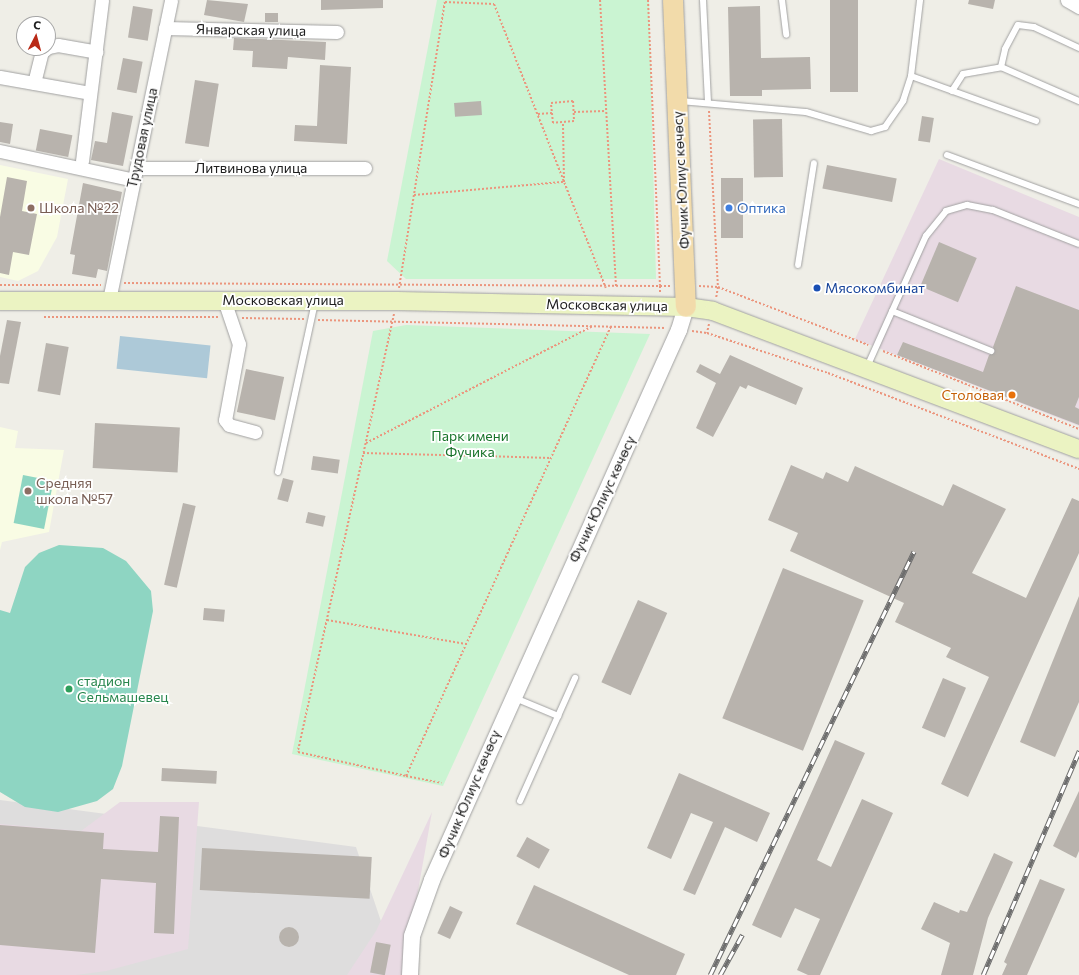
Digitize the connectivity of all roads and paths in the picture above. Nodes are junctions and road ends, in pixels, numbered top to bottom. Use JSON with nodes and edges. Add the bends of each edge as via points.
{"nodes":[{"id":1,"x":102,"y":0,"type":"edge"},
{"id":2,"x":171,"y":0,"type":"edge"},
{"id":3,"x":600,"y":0,"type":"edge"},
{"id":4,"x":648,"y":0,"type":"edge"},
{"id":5,"x":673,"y":0,"type":"edge"},
{"id":6,"x":703,"y":0,"type":"edge"},
{"id":7,"x":782,"y":0,"type":"edge"},
{"id":8,"x":920,"y":0,"type":"edge"},
{"id":9,"x":1067,"y":0,"type":"edge"},
{"id":10,"x":445,"y":1,"type":"edge"},
{"id":11,"x":1079,"y":7,"type":"edge"},
{"id":12,"x":165,"y":28,"type":"junction"},
{"id":13,"x":337,"y":32,"type":"dead end"},
{"id":14,"x":786,"y":35,"type":"dead end"},
{"id":15,"x":56,"y":46,"type":"edge"},
{"id":16,"x":1079,"y":48,"type":"edge"},
{"id":17,"x":96,"y":52,"type":"junction"},
{"id":18,"x":41,"y":56,"type":"edge"},
{"id":19,"x":1001,"y":67,"type":"junction"},
{"id":20,"x":911,"y":76,"type":"junction"},
{"id":21,"x":0,"y":77,"type":"edge"},
{"id":22,"x":34,"y":83,"type":"junction"},
{"id":23,"x":952,"y":91,"type":"junction"},
{"id":24,"x":90,"y":93,"type":"junction"},
{"id":25,"x":677,"y":101,"type":"junction"},
{"id":26,"x":708,"y":102,"type":"junction"},
{"id":27,"x":1079,"y":102,"type":"edge"},
{"id":28,"x":605,"y":111,"type":"junction"},
{"id":29,"x":574,"y":112,"type":"junction"},
{"id":30,"x":552,"y":113,"type":"junction"},
{"id":31,"x":538,"y":114,"type":"junction"},
{"id":32,"x":1036,"y":121,"type":"dead end"},
{"id":33,"x":563,"y":122,"type":"junction"},
{"id":34,"x":0,"y":151,"type":"edge"},
{"id":35,"x":947,"y":155,"type":"dead end"},
{"id":36,"x":82,"y":161,"type":"dead end"},
{"id":37,"x":814,"y":163,"type":"dead end"},
{"id":38,"x":365,"y":168,"type":"dead end"},
{"id":39,"x":135,"y":174,"type":"junction"},
{"id":40,"x":564,"y":182,"type":"junction"},
{"id":41,"x":414,"y":195,"type":"junction"},
{"id":42,"x":1079,"y":204,"type":"edge"},
{"id":43,"x":1079,"y":244,"type":"edge"},
{"id":44,"x":798,"y":265,"type":"dead end"},
{"id":45,"x":0,"y":285,"type":"edge"},
{"id":46,"x":660,"y":286,"type":"junction"},
{"id":47,"x":686,"y":286,"type":"junction"},
{"id":48,"x":606,"y":288,"type":"junction"},
{"id":49,"x":616,"y":288,"type":"junction"},
{"id":50,"x":718,"y":288,"type":"junction"},
{"id":51,"x":111,"y":292,"type":"junction"},
{"id":52,"x":398,"y":293,"type":"junction"},
{"id":53,"x":224,"y":300,"type":"junction"},
{"id":54,"x":0,"y":301,"type":"edge"},
{"id":55,"x":315,"y":301,"type":"junction"},
{"id":56,"x":686,"y":307,"type":"junction"},
{"id":57,"x":713,"y":311,"type":"junction"},
{"id":58,"x":892,"y":311,"type":"junction"},
{"id":59,"x":40,"y":316,"type":"dead end"},
{"id":60,"x":230,"y":317,"type":"junction"},
{"id":61,"x":311,"y":319,"type":"junction"},
{"id":62,"x":392,"y":321,"type":"junction"},
{"id":63,"x":594,"y":326,"type":"junction"},
{"id":64,"x":611,"y":326,"type":"junction"},
{"id":65,"x":680,"y":330,"type":"junction"},
{"id":66,"x":707,"y":333,"type":"junction"},
{"id":67,"x":875,"y":348,"type":"junction"},
{"id":68,"x":991,"y":351,"type":"dead end"},
{"id":69,"x":866,"y":368,"type":"junction"},
{"id":70,"x":1079,"y":429,"type":"edge"},
{"id":71,"x":255,"y":432,"type":"dead end"},
{"id":72,"x":366,"y":443,"type":"junction"},
{"id":73,"x":1079,"y":449,"type":"edge"},
{"id":74,"x":364,"y":452,"type":"junction"},
{"id":75,"x":551,"y":458,"type":"junction"},
{"id":76,"x":1079,"y":469,"type":"edge"},
{"id":77,"x":278,"y":472,"type":"dead end"},
{"id":78,"x":327,"y":620,"type":"junction"},
{"id":79,"x":466,"y":644,"type":"junction"},
{"id":80,"x":575,"y":678,"type":"dead end"},
{"id":81,"x":512,"y":696,"type":"junction"},
{"id":82,"x":558,"y":716,"type":"junction"},
{"id":83,"x":406,"y":776,"type":"junction"},
{"id":84,"x":440,"y":783,"type":"dead end"},
{"id":85,"x":520,"y":801,"type":"dead end"},
{"id":86,"x":410,"y":975,"type":"edge"}],
"edges":[{"from":1,"to":17,"type":"street"},
{"from":2,"to":12,"type":"street","name":"Трудовая улица"},
{"from":3,"to":28,"type":"path"},
{"from":4,"to":46,"type":"path"},
{"from":5,"to":25,"type":"main road","name":"Фучик Юлиус көчөсү"},
{"from":6,"to":26,"type":"lane"},
{"from":7,"to":14,"type":"lane"},
{"from":8,"to":20,"type":"lane"},
{"from":9,"to":11,"type":"street"},
{"from":10,"to":31,"type":"path","via":[[494,4]]},
{"from":10,"to":41,"type":"path"},
{"from":12,"to":13,"type":"street","name":"Январская улица"},
{"from":12,"to":39,"type":"street","name":"Трудовая улица"},
{"from":15,"to":17,"type":"street"},
{"from":16,"to":19,"type":"lane","via":[[1034,27],[1018,25],[1005,49]]},
{"from":17,"to":24,"type":"street"},
{"from":18,"to":22,"type":"street"},
{"from":19,"to":23,"type":"lane","via":[[963,74]]},
{"from":19,"to":27,"type":"lane"},
{"from":20,"to":23,"type":"lane"},
{"from":20,"to":26,"type":"lane","via":[[895,117],[886,127],[871,131],[806,112]]},
{"from":21,"to":22,"type":"street"},
{"from":22,"to":24,"type":"street"},
{"from":23,"to":32,"type":"lane"},
{"from":24,"to":36,"type":"street"},
{"from":25,"to":26,"type":"lane"},
{"from":25,"to":47,"type":"main road","name":"Фучик Юлиус көчөсү"},
{"from":26,"to":50,"type":"path"},
{"from":28,"to":29,"type":"path"},
{"from":28,"to":49,"type":"path"},
{"from":29,"to":30,"type":"path","via":[[573,102],[551,103]]},
{"from":29,"to":33,"type":"path","via":[[574,121]]},
{"from":30,"to":31,"type":"path"},
{"from":30,"to":33,"type":"path","via":[[553,122]]},
{"from":31,"to":40,"type":"path"},
{"from":33,"to":40,"type":"path"},
{"from":34,"to":39,"type":"street","name":"Литвинова улица"},
{"from":35,"to":42,"type":"lane"},
{"from":37,"to":44,"type":"lane"},
{"from":38,"to":39,"type":"street","name":"Литвинова улица"},
{"from":39,"to":51,"type":"street","name":"Трудовая улица"},
{"from":40,"to":41,"type":"path"},
{"from":40,"to":48,"type":"path"},
{"from":41,"to":52,"type":"path"},
{"from":43,"to":58,"type":"lane","via":[[993,210],[967,205],[946,211],[926,236]]},
{"from":45,"to":51,"type":"path"},
{"from":46,"to":47,"type":"path"},
{"from":46,"to":49,"type":"path"},
{"from":47,"to":50,"type":"path"},
{"from":47,"to":56,"type":"main road","name":"Фучик Юлиус көчөсү"},
{"from":48,"to":49,"type":"path"},
{"from":48,"to":52,"type":"path"},
{"from":50,"to":57,"type":"path"},
{"from":50,"to":67,"type":"path"},
{"from":51,"to":52,"type":"path"},
{"from":51,"to":53,"type":"main road","name":"Московская улица"},
{"from":51,"to":54,"type":"main road","name":"Московская улица"},
{"from":52,"to":55,"type":"main road","name":"Московская улица"},
{"from":52,"to":56,"type":"main road","name":"Московская улица"},
{"from":52,"to":62,"type":"path"},
{"from":53,"to":55,"type":"main road","name":"Московская улица"},
{"from":53,"to":60,"type":"street"},
{"from":55,"to":61,"type":"lane"},
{"from":56,"to":57,"type":"main road","name":"Московская улица"},
{"from":56,"to":65,"type":"street","name":"Фучик Юлиус көчөсү"},
{"from":57,"to":66,"type":"path"},
{"from":57,"to":69,"type":"main road","name":"Московская улица"},
{"from":58,"to":67,"type":"lane"},
{"from":58,"to":68,"type":"lane"},
{"from":59,"to":60,"type":"path"},
{"from":60,"to":61,"type":"path"},
{"from":60,"to":71,"type":"street","via":[[239,344],[225,420],[229,425]]},
{"from":61,"to":62,"type":"path"},
{"from":61,"to":77,"type":"lane"},
{"from":62,"to":63,"type":"path"},
{"from":62,"to":72,"type":"path"},
{"from":63,"to":64,"type":"path"},
{"from":63,"to":72,"type":"path"},
{"from":64,"to":65,"type":"path"},
{"from":64,"to":75,"type":"path"},
{"from":65,"to":66,"type":"path"},
{"from":65,"to":81,"type":"street","name":"Фучик Юлиус көчөсү"},
{"from":66,"to":76,"type":"path","via":[[828,373]]},
{"from":67,"to":69,"type":"lane"},
{"from":67,"to":70,"type":"path"},
{"from":69,"to":73,"type":"main road","name":"Московская улица"},
{"from":72,"to":74,"type":"path"},
{"from":74,"to":75,"type":"path"},
{"from":74,"to":78,"type":"path"},
{"from":75,"to":79,"type":"path"},
{"from":78,"to":79,"type":"path"},
{"from":78,"to":83,"type":"path","via":[[298,752]]},
{"from":79,"to":83,"type":"path"},
{"from":80,"to":82,"type":"lane"},
{"from":81,"to":82,"type":"lane"},
{"from":81,"to":86,"type":"street","name":"Фучик Юлиус көчөсү","via":[[422,905],[412,936]]},
{"from":82,"to":85,"type":"lane"},
{"from":83,"to":84,"type":"path"}]}
